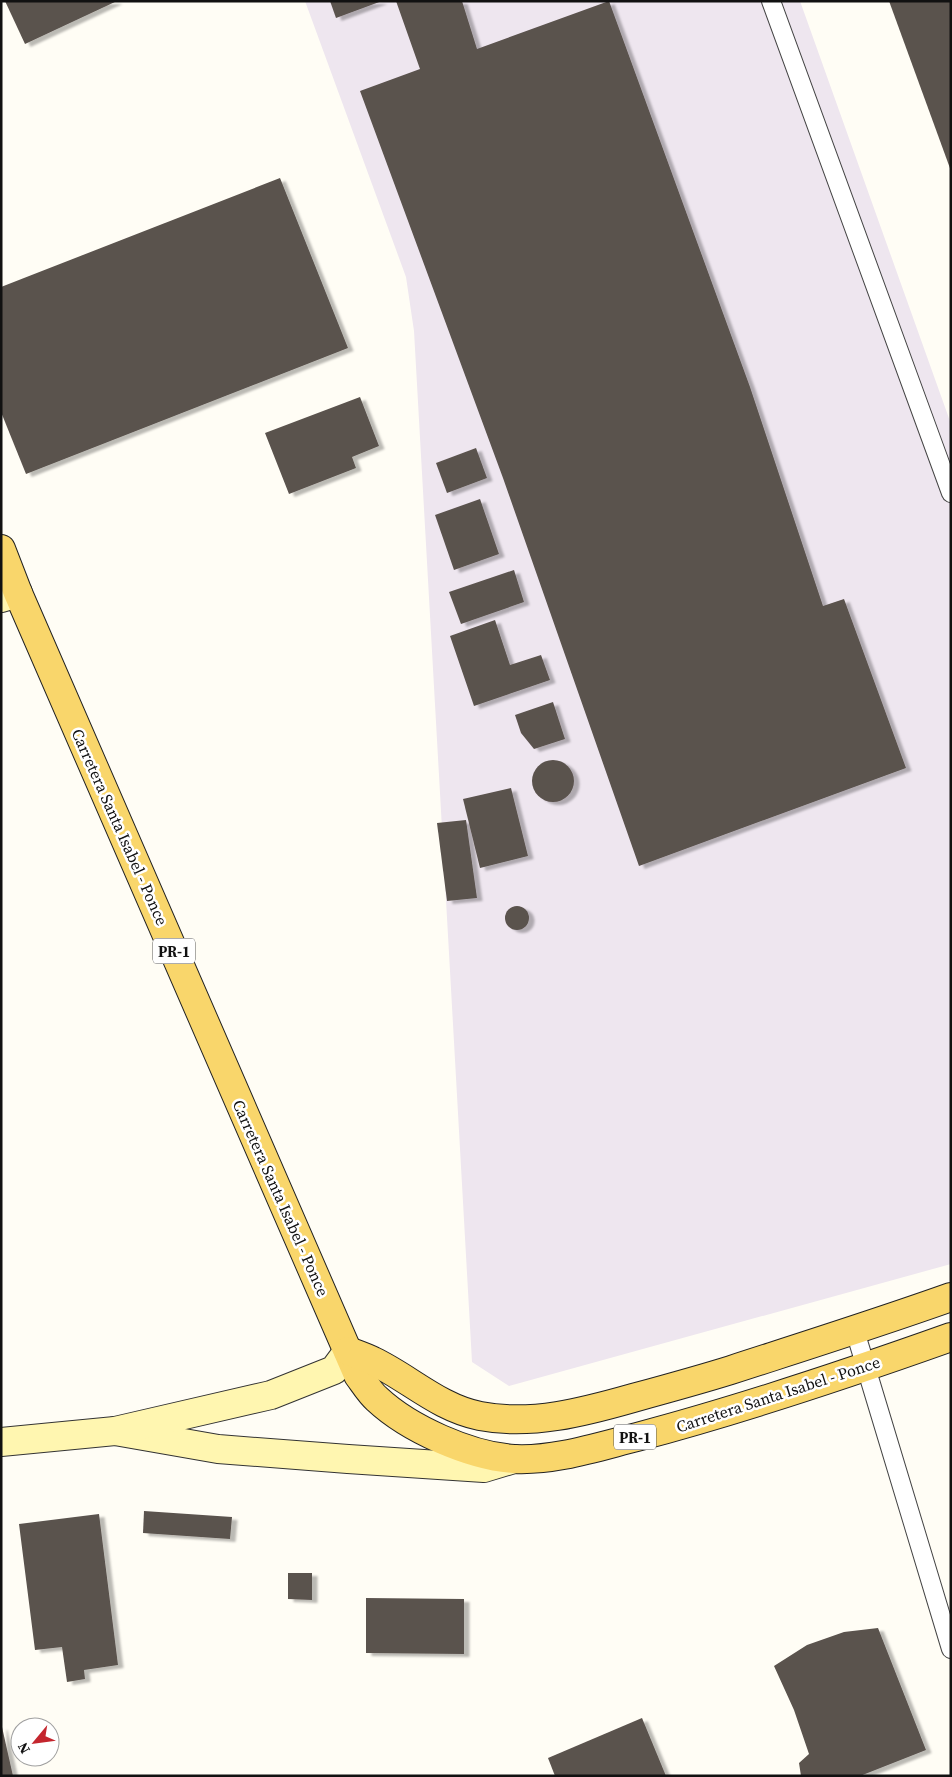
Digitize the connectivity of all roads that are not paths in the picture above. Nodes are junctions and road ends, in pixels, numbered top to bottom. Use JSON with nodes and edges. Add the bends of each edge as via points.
{"nodes":[{"id":1,"x":771,"y":1,"type":"edge"},
{"id":2,"x":951,"y":493,"type":"edge"},
{"id":3,"x":1,"y":549,"type":"edge"},
{"id":4,"x":10,"y":596,"type":"edge"},
{"id":5,"x":951,"y":1297,"type":"edge"},
{"id":6,"x":855,"y":1331,"type":"junction"},
{"id":7,"x":951,"y":1337,"type":"edge"},
{"id":8,"x":348,"y":1351,"type":"junction"},
{"id":9,"x":866,"y":1367,"type":"junction"},
{"id":10,"x":115,"y":1431,"type":"junction"},
{"id":11,"x":1,"y":1442,"type":"edge"},
{"id":12,"x":514,"y":1459,"type":"junction"},
{"id":13,"x":951,"y":1649,"type":"edge"}],
"edges":[{"from":1,"to":2,"type":"lane"},
{"from":3,"to":4,"type":"main road","name":"Carretera Santa Isabel - Ponce","number":"PR-1"},
{"from":4,"to":8,"type":"main road","name":"Carretera Santa Isabel - Ponce","number":"PR-1"},
{"from":5,"to":6,"type":"main road","number":"PR-1"},
{"from":6,"to":8,"type":"main road","number":"PR-1","via":[[602,1407],[509,1421],[478,1416],[457,1408],[427,1394],[374,1361]]},
{"from":6,"to":9,"type":"lane"},
{"from":7,"to":9,"type":"main road","name":"Carretera Santa Isabel - Ponce","number":"PR-1"},
{"from":8,"to":10,"type":"main road","via":[[334,1370],[271,1395]]},
{"from":8,"to":12,"type":"main road","name":"Carretera Santa Isabel - Ponce","number":"PR-1","via":[[358,1375],[376,1398],[409,1423],[453,1444]]},
{"from":9,"to":12,"type":"main road","name":"Carretera Santa Isabel - Ponce","number":"PR-1","via":[[690,1423],[575,1452]]},
{"from":9,"to":13,"type":"lane"},
{"from":10,"to":11,"type":"main road"},
{"from":10,"to":12,"type":"main road","via":[[218,1449],[348,1459],[484,1468]]}]}
